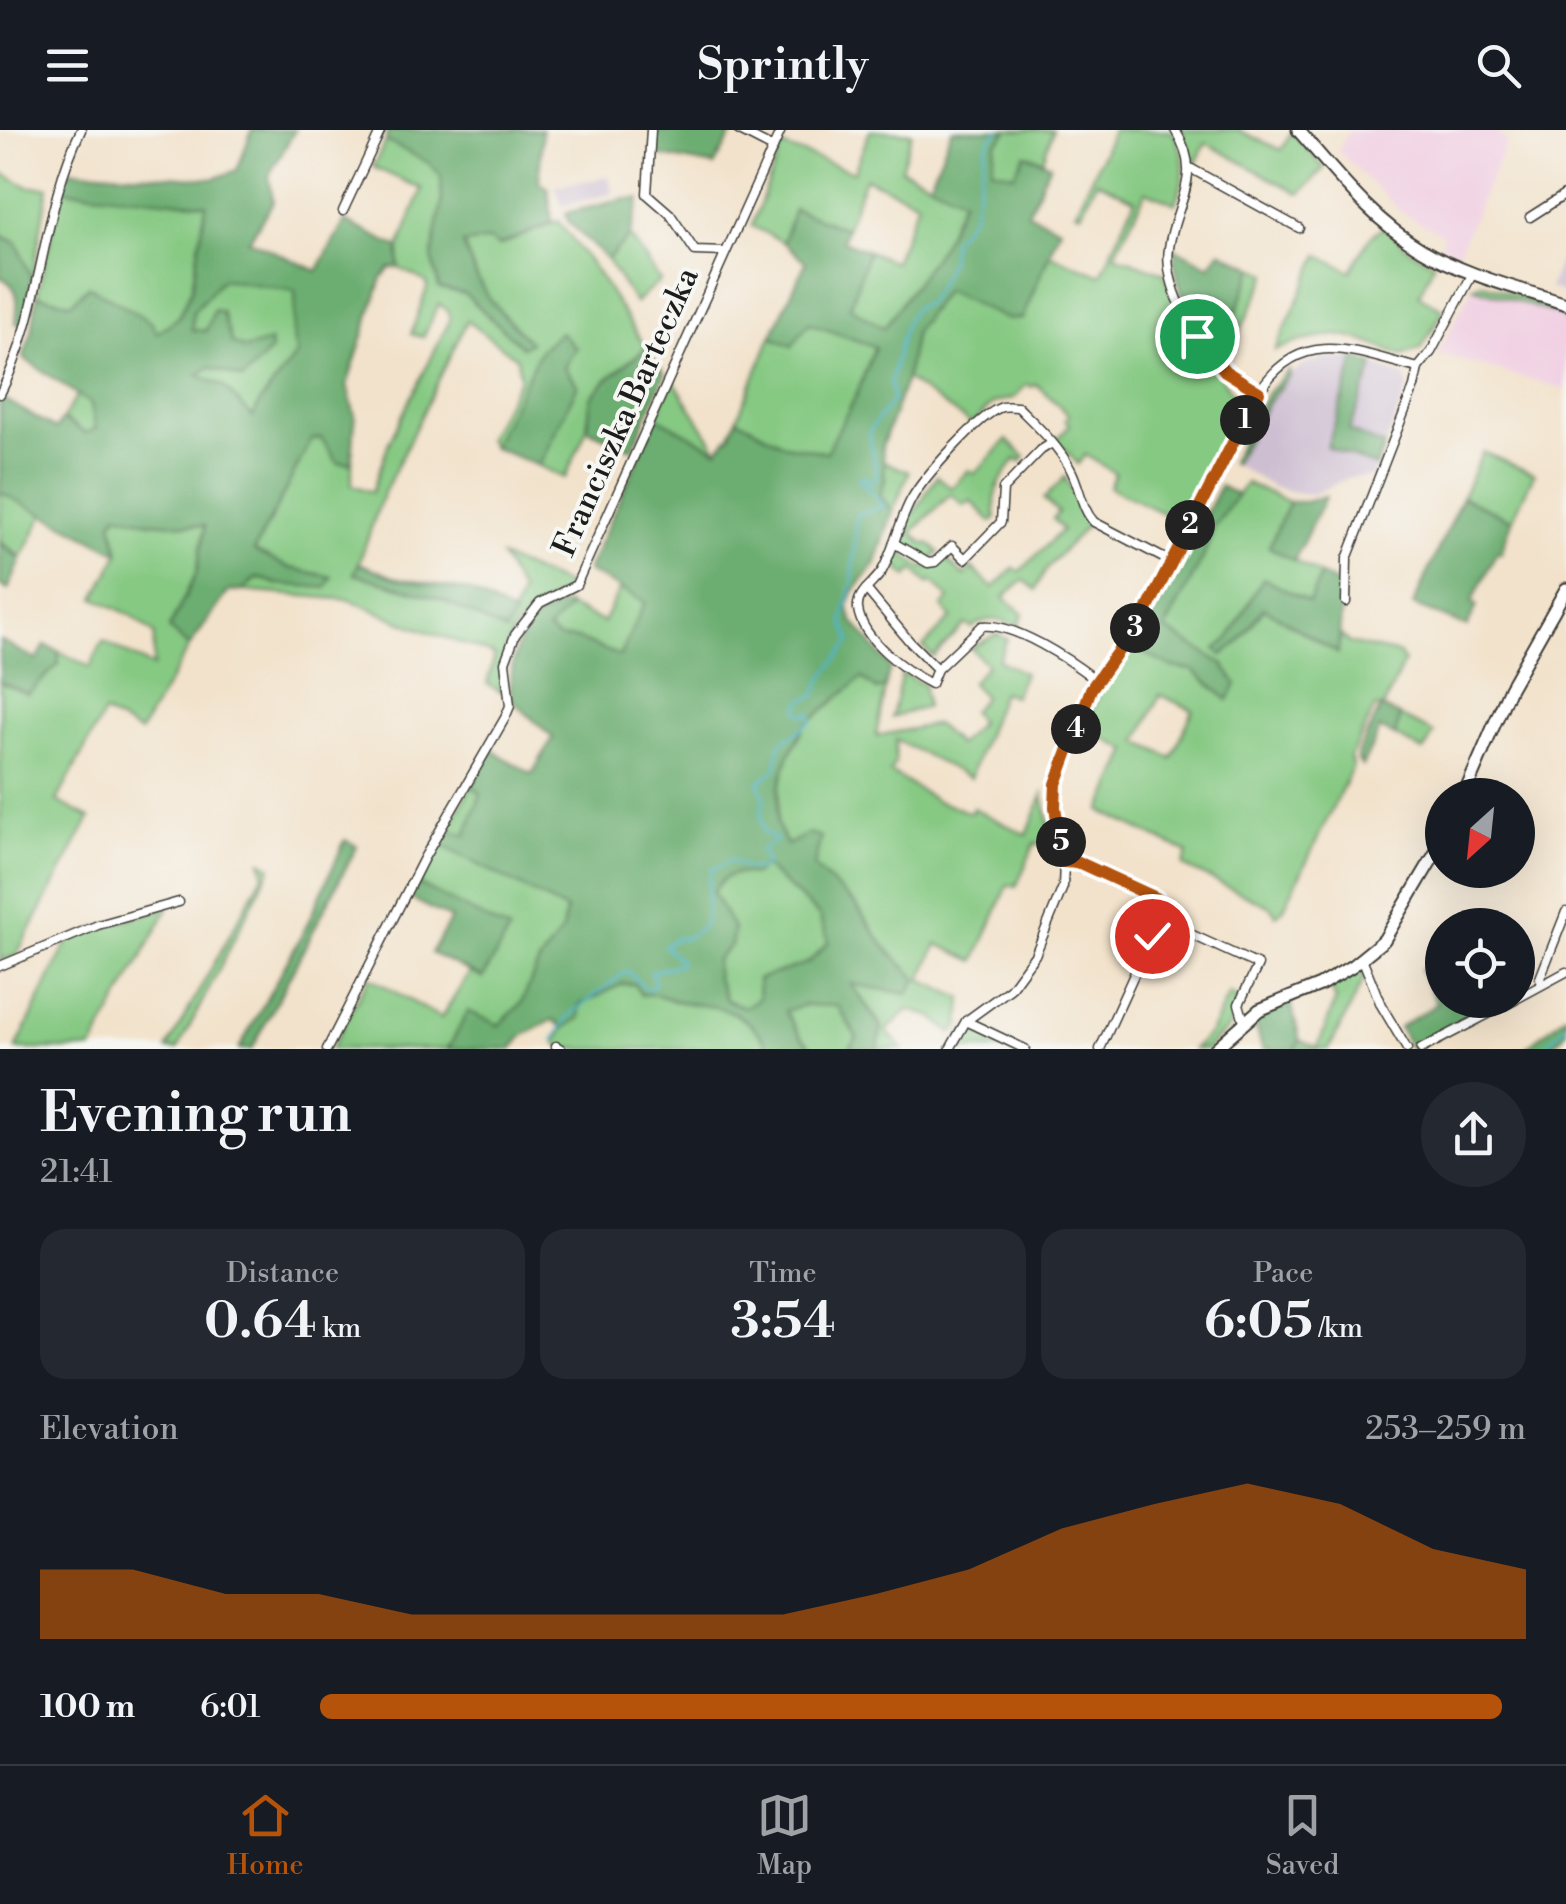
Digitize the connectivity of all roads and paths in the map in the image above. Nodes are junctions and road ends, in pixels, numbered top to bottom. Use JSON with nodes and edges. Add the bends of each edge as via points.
{"nodes":[{"id":1,"x":81,"y":130,"type":"edge"},
{"id":2,"x":381,"y":130,"type":"edge"},
{"id":3,"x":651,"y":130,"type":"edge"},
{"id":4,"x":738,"y":130,"type":"edge"},
{"id":5,"x":780,"y":130,"type":"edge"},
{"id":6,"x":1175,"y":130,"type":"edge"},
{"id":7,"x":1298,"y":130,"type":"edge"},
{"id":8,"x":773,"y":148,"type":"junction"},
{"id":9,"x":1190,"y":168,"type":"junction"},
{"id":10,"x":1566,"y":194,"type":"edge"},
{"id":11,"x":343,"y":211,"type":"dead end"},
{"id":12,"x":1530,"y":216,"type":"dead end"},
{"id":13,"x":1299,"y":228,"type":"dead end"},
{"id":14,"x":726,"y":252,"type":"junction"},
{"id":15,"x":1474,"y":273,"type":"junction"},
{"id":16,"x":1566,"y":304,"type":"edge"},
{"id":17,"x":1418,"y":368,"type":"junction"},
{"id":18,"x":1259,"y":392,"type":"junction"},
{"id":19,"x":0,"y":394,"type":"edge"},
{"id":20,"x":1052,"y":443,"type":"junction"},
{"id":21,"x":894,"y":542,"type":"junction"},
{"id":22,"x":1171,"y":562,"type":"junction"},
{"id":23,"x":866,"y":589,"type":"junction"},
{"id":24,"x":1566,"y":589,"type":"edge"},
{"id":25,"x":1346,"y":602,"type":"dead end"},
{"id":26,"x":938,"y":669,"type":"junction"},
{"id":27,"x":1096,"y":680,"type":"junction"},
{"id":28,"x":1471,"y":778,"type":"edge"},
{"id":29,"x":1064,"y":862,"type":"junction"},
{"id":30,"x":1425,"y":871,"type":"edge"},
{"id":31,"x":179,"y":902,"type":"dead end"},
{"id":32,"x":1566,"y":912,"type":"edge"},
{"id":33,"x":1164,"y":922,"type":"junction"},
{"id":34,"x":1362,"y":958,"type":"junction"},
{"id":35,"x":1546,"y":960,"type":"junction"},
{"id":36,"x":0,"y":966,"type":"edge"},
{"id":37,"x":1564,"y":973,"type":"edge"},
{"id":38,"x":1542,"y":984,"type":"junction"},
{"id":39,"x":1535,"y":988,"type":"edge"},
{"id":40,"x":986,"y":1007,"type":"junction"},
{"id":41,"x":1480,"y":1018,"type":"edge"},
{"id":42,"x":1244,"y":1021,"type":"junction"},
{"id":43,"x":966,"y":1022,"type":"junction"},
{"id":44,"x":987,"y":1032,"type":"junction"},
{"id":45,"x":327,"y":1049,"type":"edge"},
{"id":46,"x":950,"y":1049,"type":"edge"},
{"id":47,"x":1025,"y":1049,"type":"edge"},
{"id":48,"x":1100,"y":1049,"type":"edge"},
{"id":49,"x":1215,"y":1049,"type":"edge"},
{"id":50,"x":1406,"y":1049,"type":"edge"},
{"id":51,"x":1421,"y":1049,"type":"edge"}],
"edges":[{"from":1,"to":19,"type":"street","via":[[57,190],[28,327]]},
{"from":2,"to":11,"type":"street"},
{"from":3,"to":14,"type":"street","via":[[646,194],[670,214],[695,251]]},
{"from":4,"to":8,"type":"street"},
{"from":5,"to":8,"type":"street","name":"Franciszka Barteczka"},
{"from":6,"to":9,"type":"street"},
{"from":7,"to":15,"type":"street","via":[[1383,222],[1422,250]]},
{"from":8,"to":14,"type":"street","name":"Franciszka Barteczka"},
{"from":9,"to":13,"type":"street"},
{"from":9,"to":18,"type":"street","via":[[1169,248],[1170,271],[1197,336],[1225,371]]},
{"from":10,"to":12,"type":"street"},
{"from":14,"to":45,"type":"street","name":"Franciszka Barteczka","via":[[576,585],[540,603],[515,634],[505,662],[505,718],[424,858]]},
{"from":15,"to":16,"type":"street"},
{"from":15,"to":17,"type":"street"},
{"from":17,"to":18,"type":"street","via":[[1364,352],[1306,352],[1279,366]]},
{"from":17,"to":25,"type":"street","via":[[1347,559]]},
{"from":18,"to":22,"type":"street"},
{"from":20,"to":21,"type":"street","via":[[1003,488],[1001,522],[965,559],[952,546],[928,563]]},
{"from":20,"to":21,"type":"street","via":[[1018,407],[987,416],[932,469]]},
{"from":20,"to":22,"type":"street","via":[[1094,522]]},
{"from":21,"to":23,"type":"street"},
{"from":22,"to":27,"type":"street","via":[[1138,624]]},
{"from":23,"to":26,"type":"street"},
{"from":23,"to":26,"type":"street","via":[[857,605],[862,621],[899,667],[931,684]]},
{"from":24,"to":28,"type":"street","via":[[1510,688]]},
{"from":26,"to":27,"type":"street","via":[[991,625],[1058,654]]},
{"from":27,"to":29,"type":"street","via":[[1056,784]]},
{"from":29,"to":33,"type":"street","via":[[1156,898]]},
{"from":29,"to":40,"type":"street","via":[[1063,888],[1036,955],[1020,980]]},
{"from":30,"to":34,"type":"street","via":[[1384,940]]},
{"from":31,"to":36,"type":"street"},
{"from":32,"to":35,"type":"street"},
{"from":33,"to":42,"type":"street","via":[[1258,965],[1239,1004]]},
{"from":33,"to":48,"type":"street"},
{"from":34,"to":42,"type":"street"},
{"from":34,"to":50,"type":"street"},
{"from":35,"to":37,"type":"street"},
{"from":35,"to":38,"type":"street"},
{"from":37,"to":38,"type":"street"},
{"from":38,"to":39,"type":"street"},
{"from":40,"to":43,"type":"street"},
{"from":40,"to":44,"type":"street"},
{"from":41,"to":51,"type":"street"},
{"from":42,"to":49,"type":"street"},
{"from":43,"to":44,"type":"street"},
{"from":43,"to":46,"type":"street"},
{"from":44,"to":47,"type":"street"}]}
